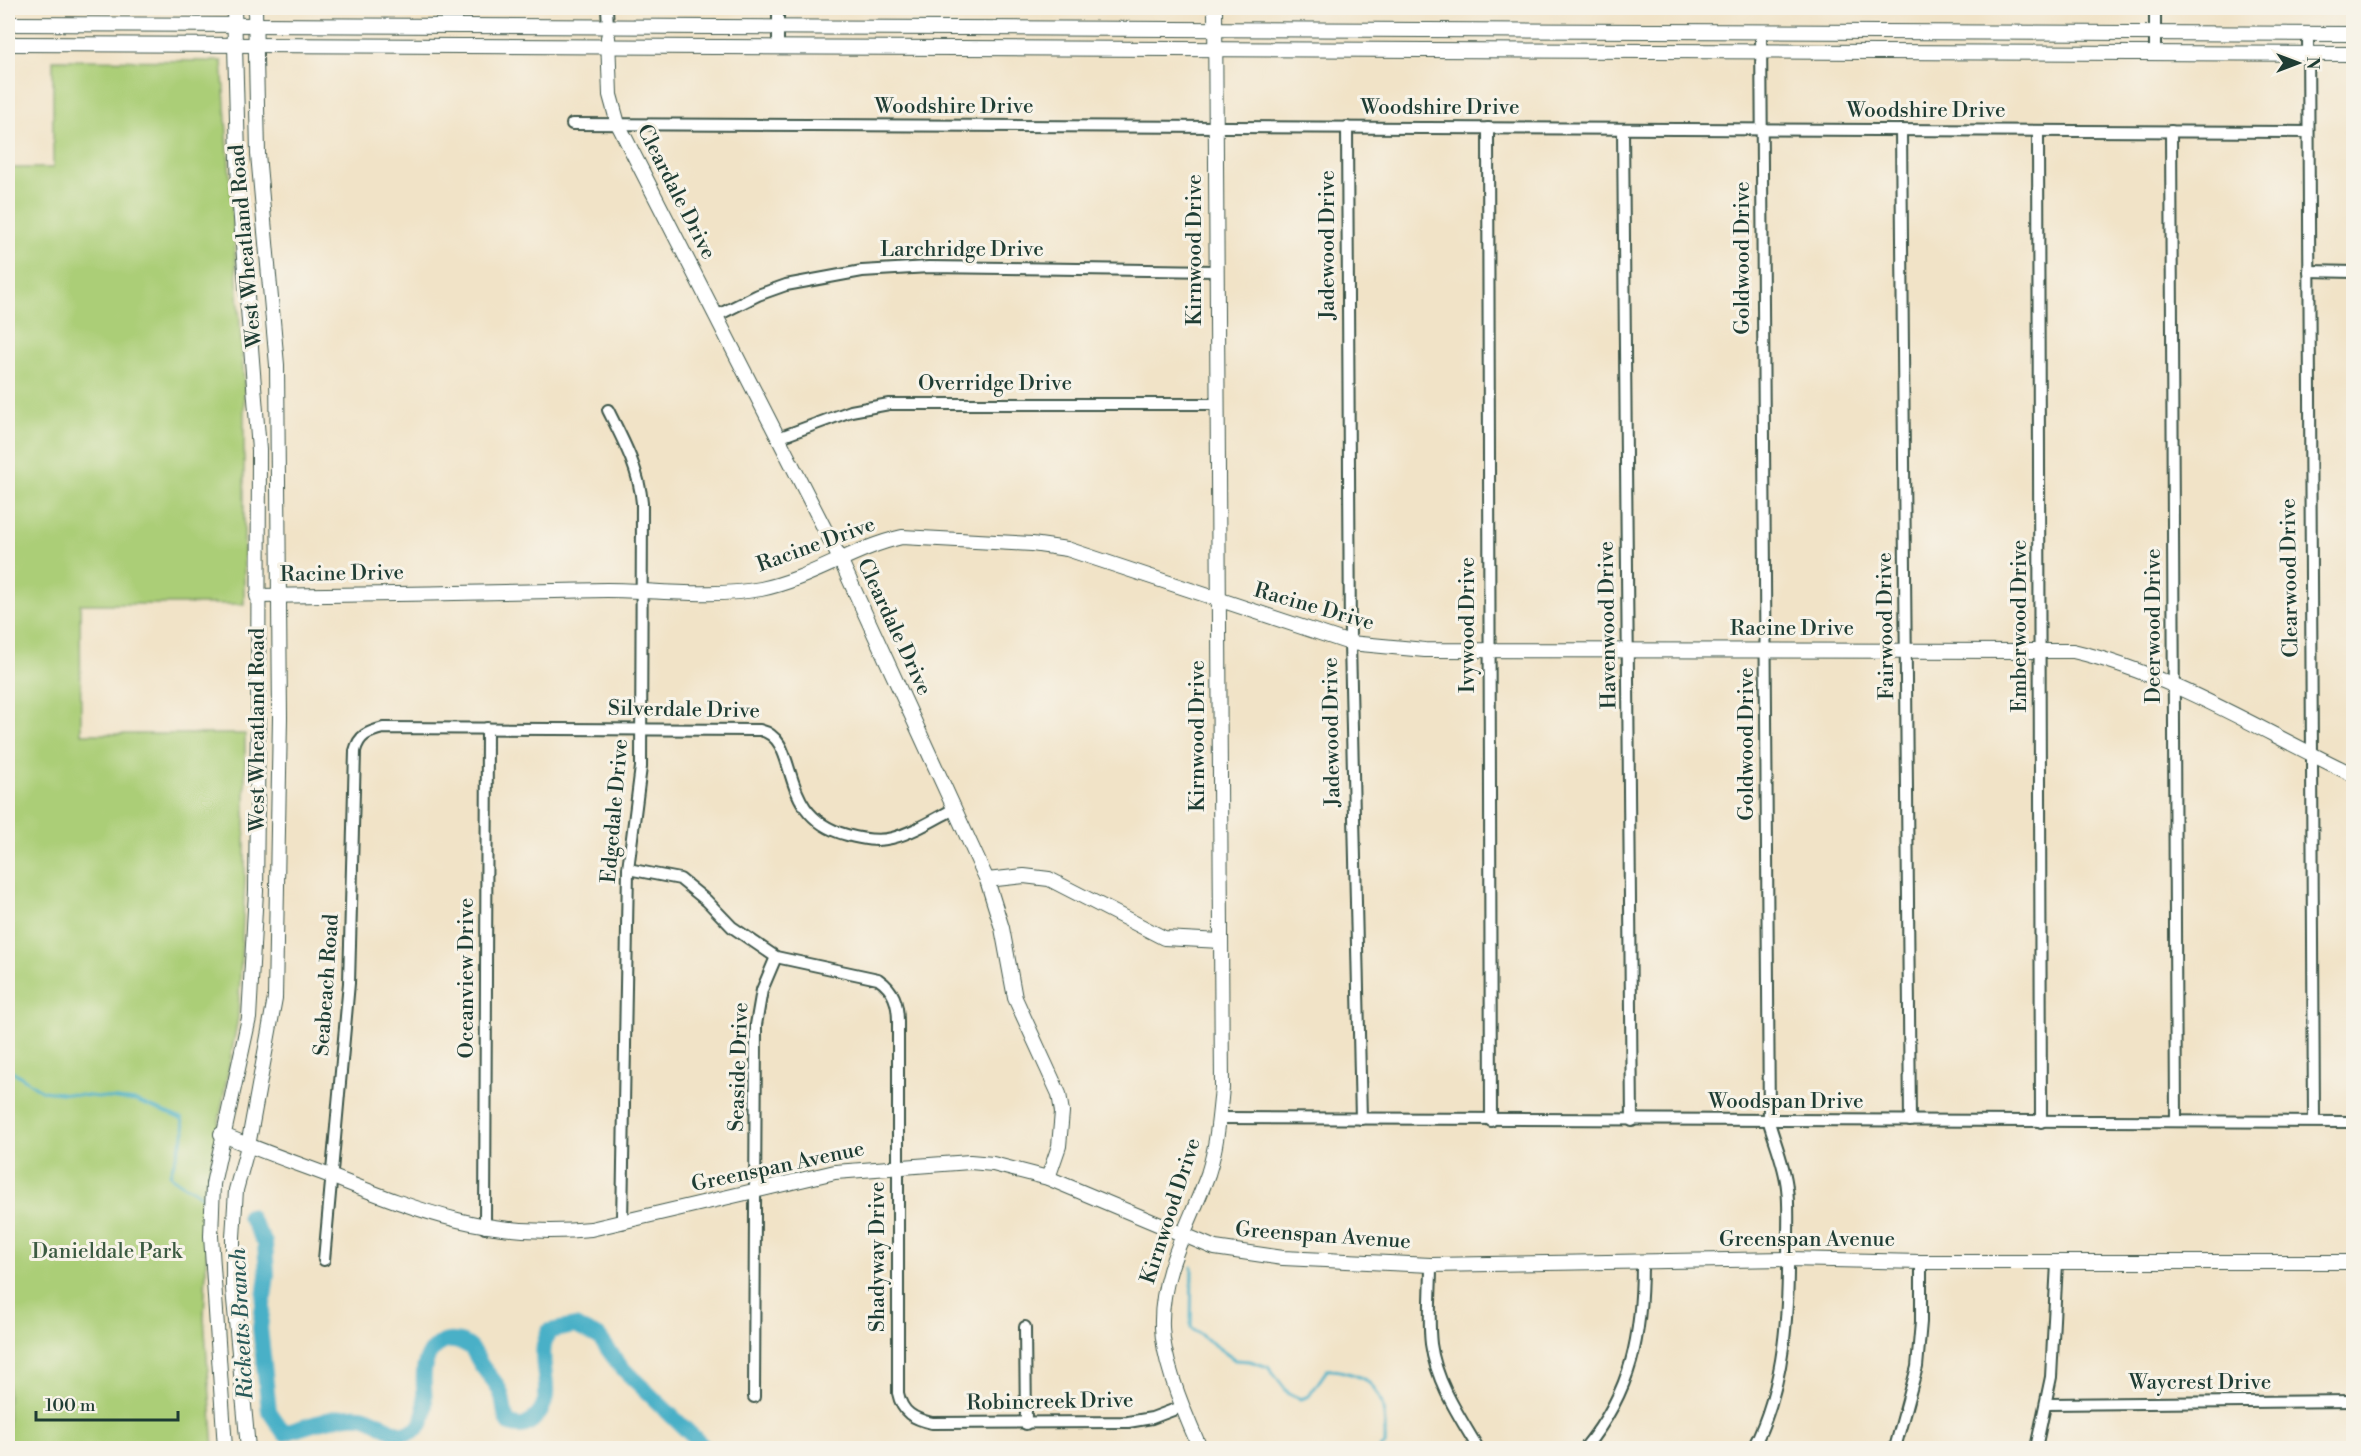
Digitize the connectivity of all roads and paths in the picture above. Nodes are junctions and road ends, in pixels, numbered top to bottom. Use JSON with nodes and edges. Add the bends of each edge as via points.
{"nodes":[{"id":1,"x":234,"y":8,"type":"edge"},
{"id":2,"x":255,"y":8,"type":"edge"},
{"id":3,"x":607,"y":8,"type":"edge"},
{"id":4,"x":778,"y":8,"type":"edge"},
{"id":5,"x":1215,"y":8,"type":"edge"},
{"id":6,"x":2156,"y":8,"type":"edge"},
{"id":7,"x":8,"y":24,"type":"edge"},
{"id":8,"x":234,"y":25,"type":"junction"},
{"id":9,"x":255,"y":25,"type":"junction"},
{"id":10,"x":461,"y":26,"type":"junction"},
{"id":11,"x":608,"y":27,"type":"junction"},
{"id":12,"x":778,"y":27,"type":"junction"},
{"id":13,"x":1215,"y":29,"type":"junction"},
{"id":14,"x":1466,"y":30,"type":"junction"},
{"id":15,"x":1761,"y":32,"type":"junction"},
{"id":16,"x":1938,"y":32,"type":"junction"},
{"id":17,"x":2156,"y":33,"type":"junction"},
{"id":18,"x":2308,"y":34,"type":"junction"},
{"id":19,"x":2354,"y":34,"type":"edge"},
{"id":20,"x":8,"y":44,"type":"edge"},
{"id":21,"x":234,"y":44,"type":"junction"},
{"id":22,"x":255,"y":44,"type":"junction"},
{"id":23,"x":461,"y":45,"type":"junction"},
{"id":24,"x":608,"y":46,"type":"junction"},
{"id":25,"x":778,"y":46,"type":"junction"},
{"id":26,"x":1215,"y":48,"type":"junction"},
{"id":27,"x":1465,"y":49,"type":"junction"},
{"id":28,"x":1761,"y":51,"type":"junction"},
{"id":29,"x":1938,"y":52,"type":"junction"},
{"id":30,"x":2155,"y":53,"type":"junction"},
{"id":31,"x":2308,"y":54,"type":"junction"},
{"id":32,"x":2354,"y":54,"type":"edge"},
{"id":33,"x":572,"y":124,"type":"dead end"},
{"id":34,"x":618,"y":124,"type":"junction"},
{"id":35,"x":1215,"y":127,"type":"junction"},
{"id":36,"x":1347,"y":128,"type":"junction"},
{"id":37,"x":1488,"y":128,"type":"junction"},
{"id":38,"x":1623,"y":129,"type":"junction"},
{"id":39,"x":1762,"y":129,"type":"junction"},
{"id":40,"x":1900,"y":130,"type":"junction"},
{"id":41,"x":2038,"y":130,"type":"junction"},
{"id":42,"x":2171,"y":131,"type":"junction"},
{"id":43,"x":2308,"y":132,"type":"junction"},
{"id":44,"x":264,"y":231,"type":"junction"},
{"id":45,"x":242,"y":232,"type":"junction"},
{"id":46,"x":1216,"y":271,"type":"junction"},
{"id":47,"x":2309,"y":272,"type":"junction"},
{"id":48,"x":2354,"y":272,"type":"edge"},
{"id":49,"x":716,"y":316,"type":"junction"},
{"id":50,"x":1217,"y":404,"type":"junction"},
{"id":51,"x":608,"y":410,"type":"dead end"},
{"id":52,"x":778,"y":438,"type":"junction"},
{"id":53,"x":259,"y":450,"type":"junction"},
{"id":54,"x":280,"y":450,"type":"junction"},
{"id":55,"x":840,"y":559,"type":"junction"},
{"id":56,"x":640,"y":590,"type":"junction"},
{"id":57,"x":257,"y":596,"type":"junction"},
{"id":58,"x":279,"y":596,"type":"junction"},
{"id":59,"x":1218,"y":601,"type":"junction"},
{"id":60,"x":1350,"y":643,"type":"junction"},
{"id":61,"x":1488,"y":650,"type":"junction"},
{"id":62,"x":1627,"y":650,"type":"junction"},
{"id":63,"x":1765,"y":651,"type":"junction"},
{"id":64,"x":1905,"y":651,"type":"junction"},
{"id":65,"x":2040,"y":651,"type":"junction"},
{"id":66,"x":2174,"y":687,"type":"junction"},
{"id":67,"x":258,"y":716,"type":"junction"},
{"id":68,"x":280,"y":717,"type":"junction"},
{"id":69,"x":382,"y":728,"type":"joint"},
{"id":70,"x":487,"y":728,"type":"junction"},
{"id":71,"x":641,"y":728,"type":"junction"},
{"id":72,"x":2312,"y":755,"type":"junction"},
{"id":73,"x":2354,"y":775,"type":"edge"},
{"id":74,"x":954,"y":809,"type":"junction"},
{"id":75,"x":628,"y":868,"type":"junction"},
{"id":76,"x":987,"y":880,"type":"junction"},
{"id":77,"x":1221,"y":942,"type":"junction"},
{"id":78,"x":776,"y":957,"type":"junction"},
{"id":79,"x":1219,"y":1118,"type":"junction"},
{"id":80,"x":1361,"y":1119,"type":"junction"},
{"id":81,"x":1491,"y":1121,"type":"junction"},
{"id":82,"x":1632,"y":1121,"type":"junction"},
{"id":83,"x":1910,"y":1121,"type":"junction"},
{"id":84,"x":2176,"y":1121,"type":"junction"},
{"id":85,"x":2314,"y":1121,"type":"junction"},
{"id":86,"x":1769,"y":1122,"type":"junction"},
{"id":87,"x":2041,"y":1122,"type":"junction"},
{"id":88,"x":2354,"y":1122,"type":"edge"},
{"id":89,"x":221,"y":1134,"type":"junction"},
{"id":90,"x":248,"y":1146,"type":"junction"},
{"id":91,"x":897,"y":1166,"type":"junction"},
{"id":92,"x":331,"y":1177,"type":"junction"},
{"id":93,"x":1048,"y":1178,"type":"junction"},
{"id":94,"x":755,"y":1191,"type":"junction"},
{"id":95,"x":622,"y":1223,"type":"junction"},
{"id":96,"x":485,"y":1228,"type":"junction"},
{"id":97,"x":1183,"y":1235,"type":"junction"},
{"id":98,"x":211,"y":1236,"type":"junction"},
{"id":99,"x":233,"y":1237,"type":"junction"},
{"id":100,"x":1788,"y":1259,"type":"junction"},
{"id":101,"x":324,"y":1260,"type":"dead end"},
{"id":102,"x":1642,"y":1262,"type":"junction"},
{"id":103,"x":2354,"y":1262,"type":"edge"},
{"id":104,"x":1922,"y":1263,"type":"junction"},
{"id":105,"x":2057,"y":1263,"type":"junction"},
{"id":106,"x":1431,"y":1265,"type":"junction"},
{"id":107,"x":1025,"y":1327,"type":"dead end"},
{"id":108,"x":754,"y":1397,"type":"dead end"},
{"id":109,"x":2354,"y":1401,"type":"edge"},
{"id":110,"x":2046,"y":1404,"type":"junction"},
{"id":111,"x":1181,"y":1407,"type":"junction"},
{"id":112,"x":918,"y":1420,"type":"joint"},
{"id":113,"x":1026,"y":1424,"type":"junction"},
{"id":114,"x":225,"y":1449,"type":"edge"},
{"id":115,"x":248,"y":1449,"type":"edge"},
{"id":116,"x":1200,"y":1449,"type":"edge"},
{"id":117,"x":1478,"y":1449,"type":"edge"},
{"id":118,"x":1585,"y":1449,"type":"edge"},
{"id":119,"x":1754,"y":1449,"type":"edge"},
{"id":120,"x":1895,"y":1449,"type":"edge"},
{"id":121,"x":2036,"y":1449,"type":"edge"}],
"edges":[{"from":1,"to":8,"type":"main road","name":"West Wheatland Road"},
{"from":2,"to":9,"type":"main road","name":"West Wheatland Road"},
{"from":3,"to":11,"type":"street","name":"Cleardale Drive"},
{"from":4,"to":12,"type":"street"},
{"from":5,"to":13,"type":"main road","name":"Kirnwood Drive"},
{"from":6,"to":17,"type":"street"},
{"from":7,"to":8,"type":"main road"},
{"from":8,"to":9,"type":"main road"},
{"from":8,"to":21,"type":"main road","name":"West Wheatland Road"},
{"from":9,"to":10,"type":"main road"},
{"from":9,"to":22,"type":"main road","name":"West Wheatland Road"},
{"from":10,"to":11,"type":"main road"},
{"from":10,"to":23,"type":"main road"},
{"from":11,"to":12,"type":"main road"},
{"from":11,"to":24,"type":"main road","name":"Cleardale Drive"},
{"from":12,"to":13,"type":"main road"},
{"from":12,"to":25,"type":"street"},
{"from":13,"to":14,"type":"main road"},
{"from":13,"to":26,"type":"main road","name":"Kirnwood Drive"},
{"from":14,"to":15,"type":"main road"},
{"from":14,"to":27,"type":"main road"},
{"from":15,"to":16,"type":"main road"},
{"from":15,"to":28,"type":"street","name":"Goldwood Drive"},
{"from":16,"to":17,"type":"main road"},
{"from":16,"to":29,"type":"main road"},
{"from":17,"to":18,"type":"main road"},
{"from":17,"to":30,"type":"street"},
{"from":18,"to":19,"type":"main road"},
{"from":18,"to":31,"type":"street","name":"Clearwood Drive"},
{"from":20,"to":21,"type":"main road"},
{"from":21,"to":22,"type":"main road"},
{"from":21,"to":45,"type":"main road","name":"West Wheatland Road"},
{"from":22,"to":23,"type":"main road"},
{"from":22,"to":44,"type":"main road","name":"West Wheatland Road"},
{"from":23,"to":24,"type":"main road"},
{"from":24,"to":25,"type":"main road"},
{"from":24,"to":34,"type":"main road","name":"Cleardale Drive","via":[[610,95]]},
{"from":25,"to":26,"type":"main road"},
{"from":26,"to":27,"type":"main road"},
{"from":26,"to":35,"type":"main road","name":"Kirnwood Drive"},
{"from":27,"to":28,"type":"main road"},
{"from":28,"to":29,"type":"main road"},
{"from":28,"to":39,"type":"street","name":"Goldwood Drive"},
{"from":29,"to":30,"type":"main road"},
{"from":30,"to":31,"type":"main road"},
{"from":31,"to":32,"type":"main road"},
{"from":31,"to":43,"type":"street","name":"Clearwood Drive"},
{"from":33,"to":34,"type":"street","name":"Woodshire Drive"},
{"from":34,"to":35,"type":"street","name":"Woodshire Drive"},
{"from":34,"to":49,"type":"main road","name":"Cleardale Drive"},
{"from":35,"to":36,"type":"street","name":"Woodshire Drive"},
{"from":35,"to":46,"type":"main road","name":"Kirnwood Drive"},
{"from":36,"to":37,"type":"street","name":"Woodshire Drive"},
{"from":36,"to":60,"type":"street","name":"Jadewood Drive"},
{"from":37,"to":38,"type":"street","name":"Woodshire Drive"},
{"from":37,"to":61,"type":"street","name":"Ivywood Drive"},
{"from":38,"to":39,"type":"street","name":"Woodshire Drive"},
{"from":38,"to":62,"type":"street","name":"Havenwood Drive"},
{"from":39,"to":40,"type":"street","name":"Woodshire Drive"},
{"from":39,"to":63,"type":"street","name":"Goldwood Drive"},
{"from":40,"to":41,"type":"street","name":"Woodshire Drive"},
{"from":40,"to":64,"type":"street","name":"Fairwood Drive"},
{"from":41,"to":42,"type":"street","name":"Woodshire Drive"},
{"from":41,"to":65,"type":"street","name":"Emberwood Drive"},
{"from":42,"to":43,"type":"street","name":"Woodshire Drive"},
{"from":42,"to":66,"type":"street","name":"Deerwood Drive"},
{"from":43,"to":47,"type":"street","name":"Clearwood Drive"},
{"from":44,"to":45,"type":"main road"},
{"from":44,"to":54,"type":"main road","name":"West Wheatland Road","via":[[277,361]]},
{"from":45,"to":53,"type":"main road","name":"West Wheatland Road"},
{"from":46,"to":49,"type":"street","name":"Larchridge Drive","via":[[929,267],[862,271],[786,285]]},
{"from":46,"to":50,"type":"main road","name":"Kirnwood Drive"},
{"from":47,"to":48,"type":"street"},
{"from":47,"to":72,"type":"street","name":"Clearwood Drive"},
{"from":49,"to":52,"type":"main road","name":"Cleardale Drive"},
{"from":50,"to":52,"type":"street","name":"Overridge Drive","via":[[889,404],[851,411]]},
{"from":50,"to":59,"type":"main road","name":"Kirnwood Drive"},
{"from":51,"to":56,"type":"street","name":"Edgedale Drive","via":[[628,450],[641,490]]},
{"from":52,"to":55,"type":"main road","name":"Cleardale Drive"},
{"from":53,"to":54,"type":"main road"},
{"from":53,"to":57,"type":"main road","name":"West Wheatland Road"},
{"from":54,"to":58,"type":"main road","name":"West Wheatland Road"},
{"from":55,"to":56,"type":"main road","name":"Racine Drive","via":[[761,589]]},
{"from":55,"to":59,"type":"main road","name":"Racine Drive","via":[[902,537],[1050,545]]},
{"from":55,"to":74,"type":"main road","name":"Cleardale Drive"},
{"from":56,"to":58,"type":"main road","name":"Racine Drive"},
{"from":56,"to":71,"type":"street","name":"Edgedale Drive"},
{"from":57,"to":58,"type":"main road","name":"Racine Drive"},
{"from":57,"to":67,"type":"main road","name":"West Wheatland Road"},
{"from":58,"to":68,"type":"main road","name":"West Wheatland Road"},
{"from":59,"to":60,"type":"main road","name":"Racine Drive"},
{"from":59,"to":77,"type":"main road","name":"Kirnwood Drive"},
{"from":60,"to":61,"type":"main road","name":"Racine Drive","via":[[1416,650]]},
{"from":60,"to":80,"type":"street","name":"Jadewood Drive"},
{"from":61,"to":62,"type":"main road","name":"Racine Drive"},
{"from":61,"to":81,"type":"street","name":"Ivywood Drive"},
{"from":62,"to":63,"type":"main road","name":"Racine Drive"},
{"from":62,"to":82,"type":"street","name":"Havenwood Drive"},
{"from":63,"to":64,"type":"main road","name":"Racine Drive"},
{"from":63,"to":86,"type":"street","name":"Goldwood Drive"},
{"from":64,"to":65,"type":"main road","name":"Racine Drive"},
{"from":64,"to":83,"type":"street","name":"Fairwood Drive"},
{"from":65,"to":66,"type":"main road","name":"Racine Drive","via":[[2073,651],[2104,658]]},
{"from":65,"to":87,"type":"street","name":"Emberwood Drive"},
{"from":66,"to":72,"type":"main road","name":"Racine Drive"},
{"from":66,"to":84,"type":"street","name":"Deerwood Drive"},
{"from":67,"to":68,"type":"main road"},
{"from":67,"to":89,"type":"main road","name":"West Wheatland Road","via":[[256,891],[249,1018]]},
{"from":68,"to":90,"type":"main road","name":"West Wheatland Road","via":[[275,998]]},
{"from":69,"to":70,"type":"street","name":"Silverdale Drive"},
{"from":69,"to":92,"type":"street","name":"Seabeach Road","via":[[361,737],[355,751],[349,972]]},
{"from":70,"to":71,"type":"street","name":"Silverdale Drive"},
{"from":70,"to":96,"type":"street","name":"Oceanview Drive"},
{"from":71,"to":74,"type":"street","name":"Silverdale Drive","via":[[747,728],[770,732],[784,750],[796,795],[804,808],[829,829],[860,838],[895,838]]},
{"from":71,"to":75,"type":"street","name":"Edgedale Drive","via":[[641,767]]},
{"from":72,"to":73,"type":"main road","name":"Racine Drive"},
{"from":72,"to":85,"type":"street","name":"Clearwood Drive"},
{"from":74,"to":76,"type":"main road","name":"Cleardale Drive"},
{"from":75,"to":78,"type":"street","name":"Shadyway Drive","via":[[680,879],[732,927]]},
{"from":75,"to":95,"type":"street","name":"Edgedale Drive"},
{"from":76,"to":77,"type":"main road","via":[[1024,876],[1049,879],[1164,938]]},
{"from":76,"to":93,"type":"main road","name":"Cleardale Drive","via":[[1002,928],[1015,998],[1059,1094],[1059,1146]]},
{"from":77,"to":79,"type":"main road","name":"Kirnwood Drive"},
{"from":78,"to":91,"type":"street","name":"Shadyway Drive","via":[[865,975],[889,987],[898,1011]]},
{"from":78,"to":94,"type":"street","name":"Seaside Drive","via":[[758,1007]]},
{"from":79,"to":80,"type":"street","name":"Woodspan Drive"},
{"from":79,"to":97,"type":"main road","name":"Kirnwood Drive","via":[[1208,1174]]},
{"from":80,"to":81,"type":"street","name":"Woodspan Drive"},
{"from":81,"to":82,"type":"street","name":"Woodspan Drive"},
{"from":82,"to":86,"type":"street","name":"Woodspan Drive"},
{"from":83,"to":86,"type":"street","name":"Woodspan Drive"},
{"from":83,"to":87,"type":"street","name":"Woodspan Drive"},
{"from":84,"to":85,"type":"street","name":"Woodspan Drive"},
{"from":84,"to":87,"type":"street","name":"Woodspan Drive"},
{"from":85,"to":88,"type":"street","name":"Woodspan Drive"},
{"from":86,"to":100,"type":"street","name":"Goldwood Drive","via":[[1787,1187]]},
{"from":89,"to":90,"type":"main road","name":"Greenspan Avenue"},
{"from":89,"to":98,"type":"main road","name":"West Wheatland Road","via":[[213,1184]]},
{"from":90,"to":92,"type":"main road","name":"Greenspan Avenue"},
{"from":90,"to":99,"type":"main road","name":"West Wheatland Road","via":[[236,1191]]},
{"from":91,"to":93,"type":"main road","name":"Greenspan Avenue","via":[[970,1162]]},
{"from":91,"to":94,"type":"main road","name":"Greenspan Avenue","via":[[835,1172]]},
{"from":91,"to":112,"type":"street","name":"Shadyway Drive","via":[[898,1393],[904,1409]]},
{"from":92,"to":96,"type":"main road","name":"Greenspan Avenue","via":[[420,1212]]},
{"from":92,"to":101,"type":"street","name":"Seabeach Road"},
{"from":93,"to":97,"type":"main road","name":"Greenspan Avenue"},
{"from":94,"to":95,"type":"main road","name":"Greenspan Avenue"},
{"from":94,"to":108,"type":"street","name":"Seaside Drive"},
{"from":95,"to":96,"type":"main road","name":"Greenspan Avenue","via":[[566,1232]]},
{"from":97,"to":106,"type":"main road","name":"Greenspan Avenue","via":[[1234,1252]]},
{"from":97,"to":111,"type":"main road","name":"Kirnwood Drive","via":[[1170,1269],[1162,1311],[1163,1343]]},
{"from":98,"to":99,"type":"main road"},
{"from":98,"to":114,"type":"main road","name":"West Wheatland Road"},
{"from":99,"to":115,"type":"main road","name":"West Wheatland Road","via":[[233,1289]]},
{"from":100,"to":102,"type":"main road","name":"Greenspan Avenue"},
{"from":100,"to":104,"type":"main road","name":"Greenspan Avenue"},
{"from":100,"to":119,"type":"street","name":"Goldwood Drive","via":[[1788,1312],[1782,1356],[1768,1413]]},
{"from":102,"to":106,"type":"main road","name":"Greenspan Avenue"},
{"from":102,"to":118,"type":"street","via":[[1639,1334],[1626,1380],[1601,1428]]},
{"from":103,"to":105,"type":"main road","name":"Greenspan Avenue"},
{"from":104,"to":105,"type":"main road","name":"Greenspan Avenue"},
{"from":104,"to":120,"type":"street","via":[[1917,1366]]},
{"from":105,"to":110,"type":"street","via":[[2052,1366]]},
{"from":106,"to":117,"type":"street","via":[[1434,1359],[1453,1405]]},
{"from":107,"to":113,"type":"street"},
{"from":109,"to":110,"type":"street","name":"Waycrest Drive"},
{"from":110,"to":121,"type":"street"},
{"from":111,"to":113,"type":"street","name":"Robincreek Drive","via":[[1128,1422]]},
{"from":111,"to":116,"type":"main road","name":"Kirnwood Drive"},
{"from":112,"to":113,"type":"street","name":"Robincreek Drive","via":[[932,1424]]}]}
